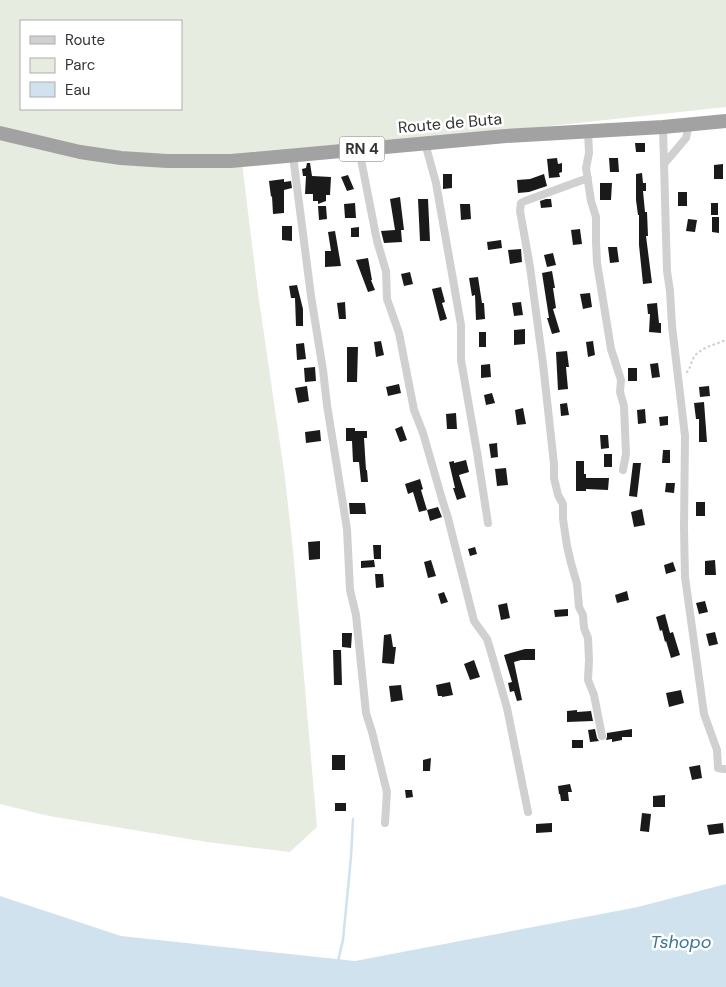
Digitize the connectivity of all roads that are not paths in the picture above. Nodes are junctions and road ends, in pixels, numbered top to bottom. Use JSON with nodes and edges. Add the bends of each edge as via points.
{"nodes":[{"id":1,"x":726,"y":121,"type":"edge"},
{"id":2,"x":689,"y":124,"type":"junction"},
{"id":3,"x":663,"y":127,"type":"junction"},
{"id":4,"x":588,"y":131,"type":"junction"},
{"id":5,"x":0,"y":133,"type":"edge"},
{"id":6,"x":425,"y":143,"type":"junction"},
{"id":7,"x":359,"y":149,"type":"junction"},
{"id":8,"x":293,"y":156,"type":"junction"},
{"id":9,"x":664,"y":164,"type":"junction"},
{"id":10,"x":588,"y":178,"type":"junction"},
{"id":11,"x":623,"y":470,"type":"dead end"},
{"id":12,"x":488,"y":523,"type":"dead end"},
{"id":13,"x":602,"y":736,"type":"dead end"},
{"id":14,"x":724,"y":770,"type":"dead end"},
{"id":15,"x":528,"y":812,"type":"dead end"},
{"id":16,"x":385,"y":823,"type":"dead end"}],
"edges":[{"from":1,"to":2,"type":"highway","name":"Route de Buta","number":"RN 4"},
{"from":2,"to":3,"type":"highway","name":"Route de Buta","number":"RN 4"},
{"from":2,"to":9,"type":"street","via":[[686,138]]},
{"from":3,"to":4,"type":"highway","name":"Route de Buta","number":"RN 4"},
{"from":3,"to":9,"type":"street"},
{"from":4,"to":6,"type":"highway","name":"Route de Buta","number":"RN 4"},
{"from":4,"to":10,"type":"street"},
{"from":5,"to":8,"type":"highway","name":"Route de Buta","number":"RN 4","via":[[121,158],[231,161]]},
{"from":6,"to":7,"type":"highway","name":"Route de Buta","number":"RN 4"},
{"from":6,"to":12,"type":"street","via":[[436,183],[461,325],[461,360]]},
{"from":7,"to":8,"type":"highway","name":"Route de Buta","number":"RN 4"},
{"from":7,"to":15,"type":"street","via":[[386,272],[387,299],[399,333],[414,410],[448,518],[474,621],[487,639],[507,708]]},
{"from":8,"to":16,"type":"street","via":[[347,529],[350,590],[356,615],[366,713],[386,784]]},
{"from":9,"to":14,"type":"street","via":[[667,272],[685,436],[686,585],[704,714],[717,750],[718,768]]},
{"from":10,"to":11,"type":"street","via":[[596,217],[597,263],[611,349],[621,380],[626,454]]},
{"from":10,"to":13,"type":"street","via":[[525,201],[520,211],[543,364],[554,478],[562,504],[579,607],[584,617],[588,680]]}]}
